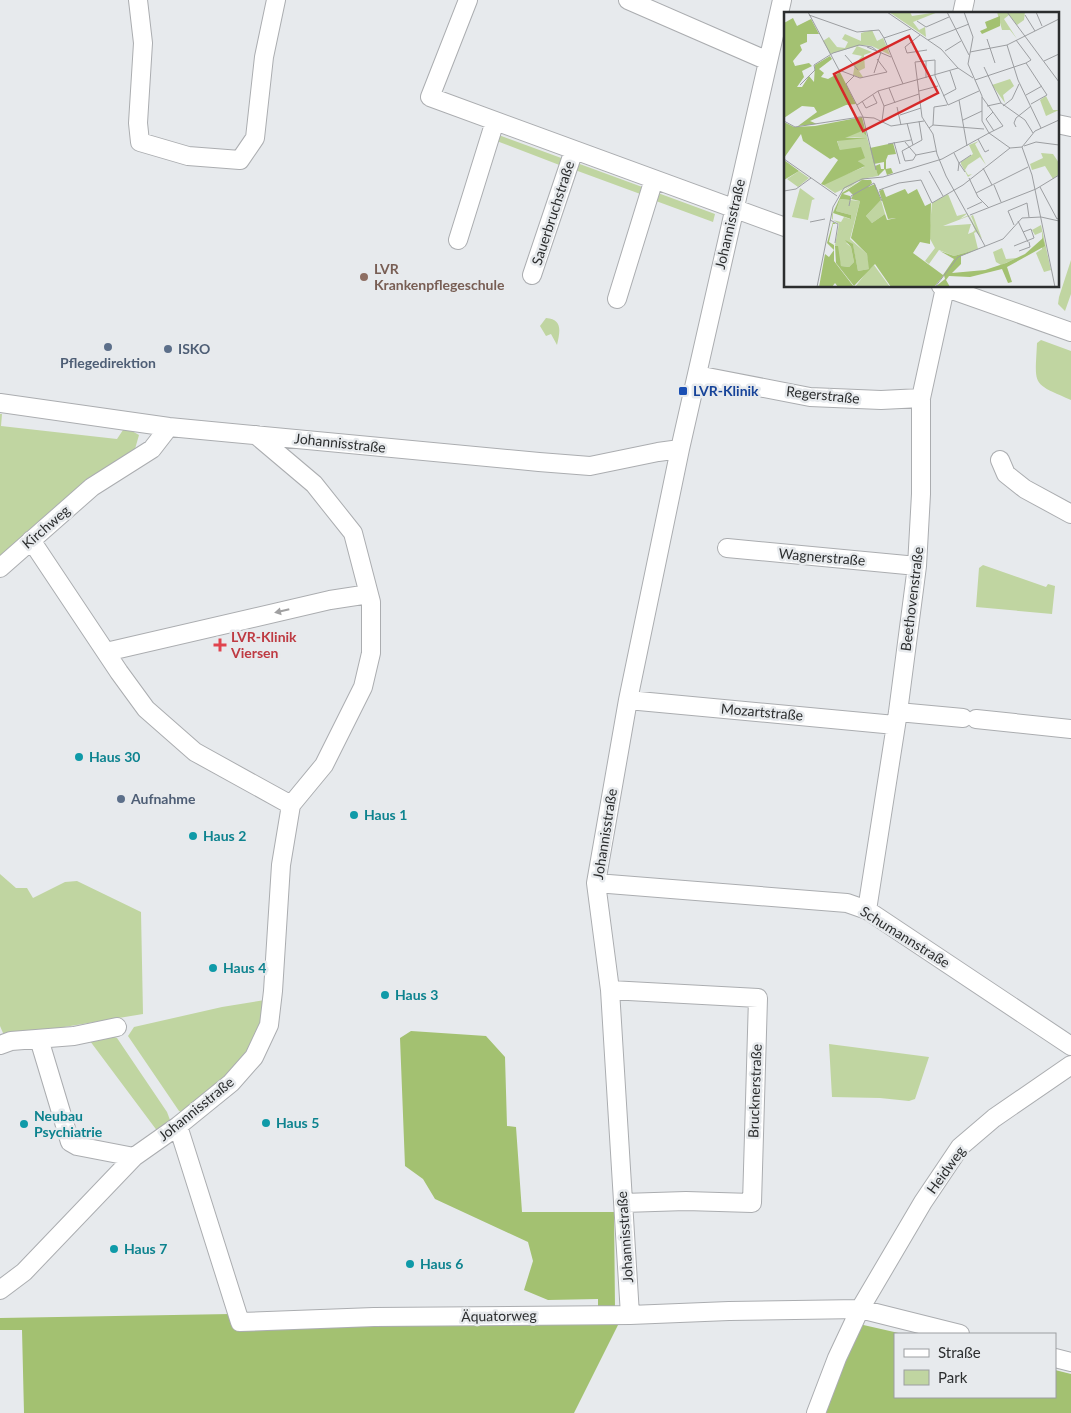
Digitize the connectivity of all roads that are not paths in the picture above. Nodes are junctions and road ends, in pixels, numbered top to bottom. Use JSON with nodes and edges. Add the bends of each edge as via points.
{"nodes":[{"id":1,"x":138,"y":0,"type":"edge"},
{"id":2,"x":276,"y":0,"type":"edge"},
{"id":3,"x":468,"y":0,"type":"edge"},
{"id":4,"x":628,"y":0,"type":"edge"},
{"id":5,"x":782,"y":0,"type":"edge"},
{"id":6,"x":768,"y":61,"type":"junction"},
{"id":7,"x":494,"y":121,"type":"junction"},
{"id":8,"x":1058,"y":124,"type":"edge"},
{"id":9,"x":1071,"y":127,"type":"edge"},
{"id":10,"x":574,"y":150,"type":"junction"},
{"id":11,"x":654,"y":179,"type":"junction"},
{"id":12,"x":734,"y":208,"type":"junction"},
{"id":13,"x":784,"y":227,"type":"edge"},
{"id":14,"x":458,"y":240,"type":"dead end"},
{"id":15,"x":532,"y":275,"type":"dead end"},
{"id":16,"x":943,"y":288,"type":"edge"},
{"id":17,"x":946,"y":288,"type":"edge"},
{"id":18,"x":617,"y":299,"type":"dead end"},
{"id":19,"x":1071,"y":332,"type":"edge"},
{"id":20,"x":697,"y":374,"type":"junction"},
{"id":21,"x":921,"y":398,"type":"junction"},
{"id":22,"x":0,"y":403,"type":"edge"},
{"id":23,"x":169,"y":427,"type":"junction"},
{"id":24,"x":256,"y":435,"type":"junction"},
{"id":25,"x":680,"y":449,"type":"junction"},
{"id":26,"x":1000,"y":460,"type":"dead end"},
{"id":27,"x":1071,"y":514,"type":"edge"},
{"id":28,"x":31,"y":540,"type":"junction"},
{"id":29,"x":727,"y":548,"type":"dead end"},
{"id":30,"x":917,"y":566,"type":"junction"},
{"id":31,"x":0,"y":568,"type":"edge"},
{"id":32,"x":369,"y":594,"type":"junction"},
{"id":33,"x":106,"y":652,"type":"junction"},
{"id":34,"x":628,"y":700,"type":"junction"},
{"id":35,"x":897,"y":718,"type":"junction"},
{"id":36,"x":1071,"y":729,"type":"edge"},
{"id":37,"x":291,"y":805,"type":"junction"},
{"id":38,"x":596,"y":883,"type":"junction"},
{"id":39,"x":867,"y":910,"type":"junction"},
{"id":40,"x":610,"y":990,"type":"junction"},
{"id":41,"x":117,"y":1027,"type":"dead end"},
{"id":42,"x":39,"y":1039,"type":"junction"},
{"id":43,"x":0,"y":1045,"type":"edge"},
{"id":44,"x":1071,"y":1046,"type":"edge"},
{"id":45,"x":1071,"y":1065,"type":"edge"},
{"id":46,"x":178,"y":1126,"type":"junction"},
{"id":47,"x":134,"y":1157,"type":"junction"},
{"id":48,"x":623,"y":1202,"type":"junction"},
{"id":49,"x":0,"y":1290,"type":"edge"},
{"id":50,"x":860,"y":1309,"type":"junction"},
{"id":51,"x":630,"y":1315,"type":"junction"},
{"id":52,"x":956,"y":1333,"type":"edge"},
{"id":53,"x":1056,"y":1358,"type":"edge"},
{"id":54,"x":1071,"y":1362,"type":"edge"},
{"id":55,"x":816,"y":1413,"type":"edge"}],
"edges":[{"from":1,"to":2,"type":"street","via":[[143,43],[138,123],[140,142],[188,156],[240,160],[255,138],[264,57]]},
{"from":3,"to":7,"type":"street","name":"Sauerbruchstraße","via":[[430,97]]},
{"from":4,"to":6,"type":"street"},
{"from":5,"to":6,"type":"street","name":"Johannisstraße"},
{"from":6,"to":12,"type":"street","name":"Johannisstraße"},
{"from":7,"to":10,"type":"street","name":"Sauerbruchstraße"},
{"from":7,"to":14,"type":"street"},
{"from":8,"to":9,"type":"street"},
{"from":10,"to":11,"type":"street","name":"Sauerbruchstraße"},
{"from":10,"to":15,"type":"street","name":"Sauerbruchstraße"},
{"from":11,"to":12,"type":"street","name":"Sauerbruchstraße"},
{"from":11,"to":18,"type":"street"},
{"from":12,"to":13,"type":"street","name":"Sauerbruchstraße"},
{"from":12,"to":20,"type":"street","name":"Johannisstraße"},
{"from":16,"to":21,"type":"street","name":"Beethovenstraße"},
{"from":17,"to":19,"type":"street"},
{"from":20,"to":21,"type":"street","name":"Regerstraße","via":[[810,397]]},
{"from":20,"to":25,"type":"street","name":"Johannisstraße"},
{"from":21,"to":30,"type":"street","name":"Beethovenstraße"},
{"from":22,"to":23,"type":"street","name":"Johannisstraße"},
{"from":23,"to":24,"type":"street","name":"Johannisstraße"},
{"from":23,"to":28,"type":"street","name":"Kirchweg","via":[[152,449],[92,486]]},
{"from":24,"to":25,"type":"street","name":"Johannisstraße","via":[[590,466]]},
{"from":24,"to":32,"type":"street","via":[[314,484],[353,533]]},
{"from":25,"to":34,"type":"street","name":"Johannisstraße"},
{"from":26,"to":27,"type":"street","via":[[1006,474],[1025,489]]},
{"from":28,"to":31,"type":"street","name":"Kirchweg"},
{"from":28,"to":33,"type":"street"},
{"from":29,"to":30,"type":"street","name":"Wagnerstraße"},
{"from":30,"to":35,"type":"street","name":"Beethovenstraße"},
{"from":32,"to":33,"type":"street","one_way":true,"via":[[330,600]]},
{"from":32,"to":37,"type":"street","via":[[371,653],[363,687],[324,765]]},
{"from":33,"to":37,"type":"street","via":[[146,709],[195,752]]},
{"from":34,"to":35,"type":"street","name":"Mozartstraße"},
{"from":34,"to":38,"type":"street","name":"Johannisstraße"},
{"from":35,"to":36,"type":"street","name":"Mozartstraße","via":[[970,719]]},
{"from":35,"to":39,"type":"street","name":"Beethovenstraße"},
{"from":37,"to":46,"type":"street","name":"Johannisstraße","via":[[281,865],[269,1025],[254,1057],[231,1083]]},
{"from":38,"to":39,"type":"street","name":"Schumannstraße","via":[[847,904]]},
{"from":38,"to":40,"type":"street","name":"Johannisstraße"},
{"from":39,"to":44,"type":"street","name":"Schumannstraße"},
{"from":40,"to":48,"type":"street","name":"Johannisstraße"},
{"from":40,"to":48,"type":"street","name":"Brucknerstraße","via":[[758,998],[752,1203]]},
{"from":41,"to":42,"type":"street"},
{"from":42,"to":43,"type":"street"},
{"from":42,"to":47,"type":"street","via":[[70,1142]]},
{"from":45,"to":50,"type":"street","name":"Heidweg","via":[[994,1118],[960,1147],[923,1202]]},
{"from":46,"to":47,"type":"street","name":"Johannisstraße"},
{"from":46,"to":51,"type":"street","name":"Äquatorweg","via":[[240,1322]]},
{"from":47,"to":49,"type":"street","name":"Johannisstraße","via":[[24,1272]]},
{"from":48,"to":51,"type":"street","name":"Johannisstraße"},
{"from":50,"to":51,"type":"street","name":"Äquatorweg"},
{"from":50,"to":52,"type":"street","name":"Äquatorweg"},
{"from":50,"to":55,"type":"street","name":"Heidweg","via":[[836,1358]]},
{"from":53,"to":54,"type":"street"}]}
